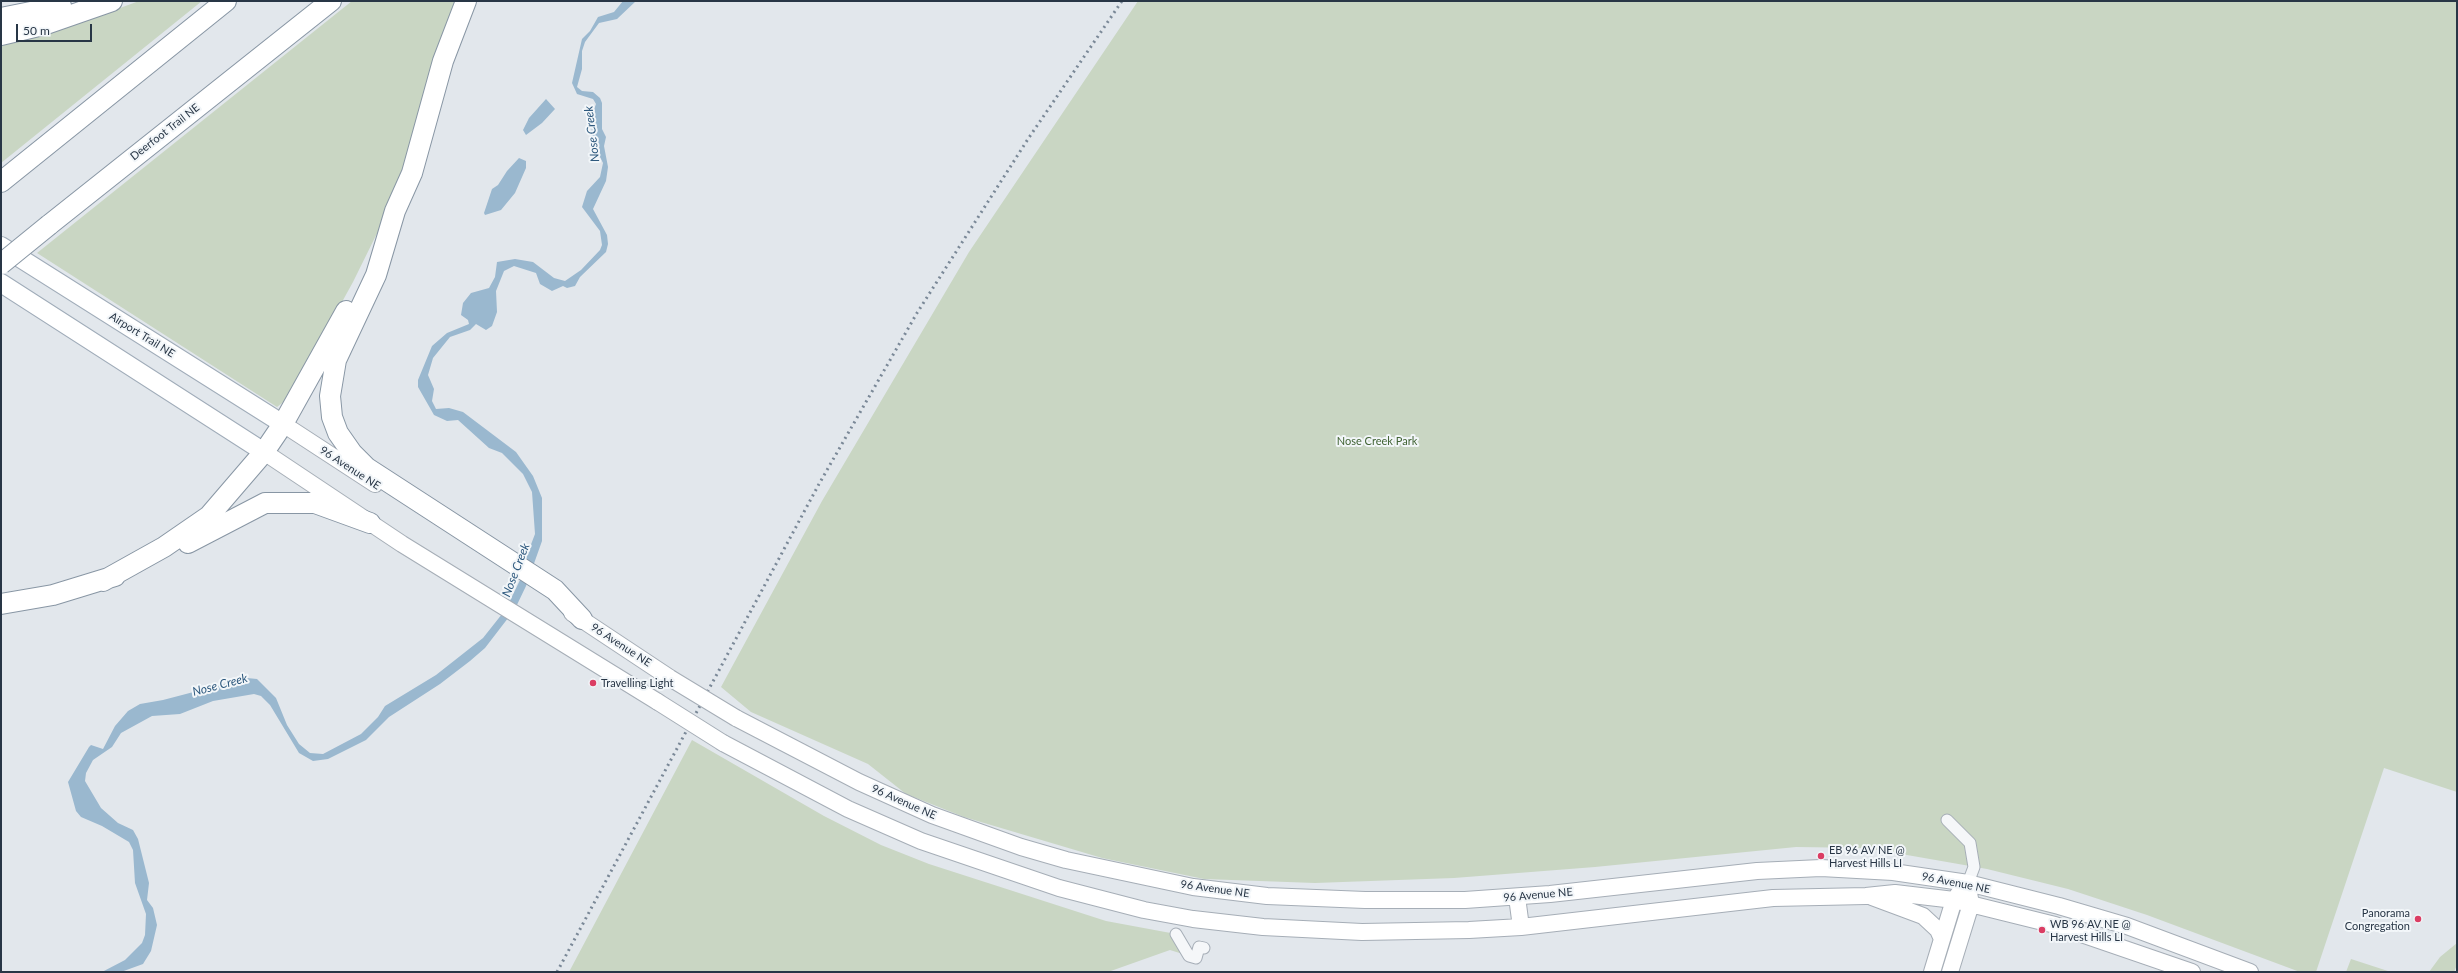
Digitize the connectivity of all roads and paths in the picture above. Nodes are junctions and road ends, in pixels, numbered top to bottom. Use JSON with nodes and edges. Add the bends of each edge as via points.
{"nodes":[{"id":1,"x":81,"y":1,"type":"edge"},
{"id":2,"x":112,"y":1,"type":"edge"},
{"id":3,"x":226,"y":1,"type":"edge"},
{"id":4,"x":330,"y":1,"type":"edge"},
{"id":5,"x":466,"y":1,"type":"edge"},
{"id":6,"x":1,"y":18,"type":"edge"},
{"id":7,"x":1,"y":35,"type":"edge"},
{"id":8,"x":1,"y":182,"type":"edge"},
{"id":9,"x":383,"y":244,"type":"junction"},
{"id":10,"x":1,"y":246,"type":"edge"},
{"id":11,"x":1,"y":264,"type":"edge"},
{"id":12,"x":1,"y":283,"type":"edge"},
{"id":13,"x":283,"y":424,"type":"junction"},
{"id":14,"x":264,"y":452,"type":"junction"},
{"id":15,"x":370,"y":523,"type":"junction"},
{"id":16,"x":465,"y":537,"type":"junction"},
{"id":17,"x":103,"y":581,"type":"junction"},
{"id":18,"x":1,"y":604,"type":"edge"},
{"id":19,"x":582,"y":619,"type":"joint"},
{"id":20,"x":1947,"y":820,"type":"dead end"},
{"id":21,"x":1968,"y":883,"type":"junction"},
{"id":22,"x":1866,"y":896,"type":"junction"},
{"id":23,"x":1517,"y":897,"type":"junction"},
{"id":24,"x":1954,"y":900,"type":"junction"},
{"id":25,"x":1971,"y":904,"type":"junction"},
{"id":26,"x":1521,"y":927,"type":"junction"},
{"id":27,"x":1176,"y":934,"type":"dead end"},
{"id":28,"x":1942,"y":939,"type":"junction"},
{"id":29,"x":1204,"y":948,"type":"dead end"},
{"id":30,"x":1932,"y":972,"type":"edge"},
{"id":31,"x":1950,"y":972,"type":"edge"},
{"id":32,"x":2192,"y":972,"type":"edge"},
{"id":33,"x":2250,"y":972,"type":"edge"}],
"edges":[{"from":1,"to":6,"type":"highway"},
{"from":2,"to":7,"type":"highway","via":[[43,25]]},
{"from":3,"to":8,"type":"highway"},
{"from":4,"to":11,"type":"highway","name":"Deerfoot Trail NE","bridge":true},
{"from":5,"to":9,"type":"highway","via":[[443,61],[412,173]]},
{"from":9,"to":13,"type":"highway"},
{"from":9,"to":16,"type":"highway","via":[[376,275],[336,360],[330,396],[332,417],[338,433],[352,454],[367,468]]},
{"from":10,"to":13,"type":"main road","name":"Airport Trail NE"},
{"from":12,"to":14,"type":"main road"},
{"from":13,"to":14,"type":"highway"},
{"from":13,"to":16,"type":"main road","name":"96 Avenue NE"},
{"from":14,"to":15,"type":"main road","name":"96 Avenue NE"},
{"from":14,"to":17,"type":"highway","via":[[209,516],[164,547]]},
{"from":15,"to":17,"type":"highway","via":[[314,502],[266,503],[146,565]]},
{"from":15,"to":26,"type":"main road","name":"96 Avenue NE","bridge":true,"via":[[723,742],[848,809],[921,841],[1015,874],[1144,910],[1263,927],[1354,932]]},
{"from":16,"to":19,"type":"highway","via":[[555,590]]},
{"from":17,"to":18,"type":"highway","via":[[54,595]]},
{"from":19,"to":23,"type":"main road","name":"96 Avenue NE","bridge":true,"via":[[670,678],[736,718],[859,782],[932,815],[1021,847],[1066,860],[1193,887],[1267,896],[1365,900]]},
{"from":20,"to":21,"type":"street","via":[[1970,843],[1974,867]]},
{"from":21,"to":23,"type":"main road","name":"96 Avenue NE","via":[[1893,872],[1821,868],[1757,871]]},
{"from":21,"to":24,"type":"main road"},
{"from":21,"to":25,"type":"main road"},
{"from":21,"to":33,"type":"main road","name":"96 Avenue NE","via":[[2127,926]]},
{"from":22,"to":24,"type":"main road","name":"96 Avenue NE","via":[[1895,893]]},
{"from":22,"to":26,"type":"main road","name":"96 Avenue NE","via":[[1773,898]]},
{"from":22,"to":28,"type":"main road","via":[[1922,916],[1934,925]]},
{"from":23,"to":26,"type":"main road"},
{"from":24,"to":25,"type":"main road","name":"96 Avenue NE"},
{"from":24,"to":28,"type":"main road"},
{"from":25,"to":31,"type":"main road"},
{"from":25,"to":32,"type":"main road","name":"96 Avenue NE","via":[[2055,925]]},
{"from":27,"to":29,"type":"street","via":[[1190,956],[1196,958],[1199,947]]},
{"from":28,"to":30,"type":"main road"}]}
